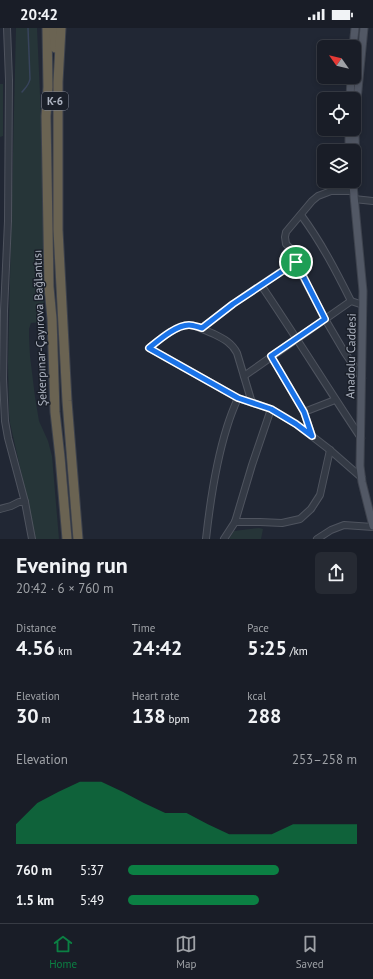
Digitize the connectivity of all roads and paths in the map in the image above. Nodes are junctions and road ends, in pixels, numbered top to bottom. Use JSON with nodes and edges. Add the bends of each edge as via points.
{"nodes":[{"id":1,"x":7,"y":28,"type":"edge"},
{"id":2,"x":41,"y":28,"type":"edge"},
{"id":3,"x":47,"y":28,"type":"edge"},
{"id":4,"x":54,"y":28,"type":"edge"},
{"id":5,"x":61,"y":28,"type":"edge"},
{"id":6,"x":355,"y":28,"type":"edge"},
{"id":7,"x":364,"y":28,"type":"edge"},
{"id":8,"x":354,"y":40,"type":"edge"},
{"id":9,"x":46,"y":116,"type":"junction"},
{"id":10,"x":355,"y":144,"type":"edge"},
{"id":11,"x":58,"y":173,"type":"junction"},
{"id":12,"x":344,"y":188,"type":"edge"},
{"id":13,"x":353,"y":188,"type":"edge"},
{"id":14,"x":354,"y":199,"type":"junction"},
{"id":15,"x":373,"y":202,"type":"edge"},
{"id":16,"x":301,"y":215,"type":"junction"},
{"id":17,"x":296,"y":262,"type":"junction"},
{"id":18,"x":261,"y":285,"type":"junction"},
{"id":19,"x":351,"y":300,"type":"junction"},
{"id":20,"x":363,"y":305,"type":"junction"},
{"id":21,"x":325,"y":319,"type":"junction"},
{"id":22,"x":202,"y":328,"type":"junction"},
{"id":23,"x":297,"y":338,"type":"junction"},
{"id":24,"x":271,"y":356,"type":"junction"},
{"id":25,"x":244,"y":376,"type":"junction"},
{"id":26,"x":362,"y":378,"type":"junction"},
{"id":27,"x":238,"y":398,"type":"junction"},
{"id":28,"x":336,"y":400,"type":"junction"},
{"id":29,"x":252,"y":402,"type":"junction"},
{"id":30,"x":271,"y":409,"type":"junction"},
{"id":31,"x":304,"y":412,"type":"junction"},
{"id":32,"x":312,"y":436,"type":"junction"},
{"id":33,"x":361,"y":438,"type":"junction"},
{"id":34,"x":330,"y":450,"type":"junction"},
{"id":35,"x":362,"y":478,"type":"junction"},
{"id":36,"x":25,"y":502,"type":"junction"},
{"id":37,"x":0,"y":509,"type":"edge"},
{"id":38,"x":235,"y":522,"type":"junction"},
{"id":39,"x":373,"y":526,"type":"edge"},
{"id":40,"x":32,"y":539,"type":"edge"},
{"id":41,"x":67,"y":539,"type":"edge"},
{"id":42,"x":78,"y":539,"type":"edge"},
{"id":43,"x":206,"y":539,"type":"edge"},
{"id":44,"x":224,"y":539,"type":"edge"},
{"id":45,"x":317,"y":539,"type":"edge"}],
"edges":[{"from":1,"to":36,"type":"street","via":[[8,221],[3,379],[8,438]]},
{"from":2,"to":9,"type":"highway","number":"K-6"},
{"from":3,"to":9,"type":"highway","number":"K-6"},
{"from":4,"to":11,"type":"highway","number":"K-6"},
{"from":5,"to":11,"type":"highway","number":"K-6"},
{"from":6,"to":8,"type":"main road"},
{"from":7,"to":10,"type":"main road","name":"Anadolu Caddesi"},
{"from":9,"to":41,"type":"highway","name":"Şekerpınar-Çayırova Bağlantısı","via":[[49,287],[55,412]]},
{"from":11,"to":42,"type":"highway","name":"Şekerpınar-Çayırova Bağlantısı","via":[[58,230],[67,401]]},
{"from":12,"to":16,"type":"street","via":[[318,196]]},
{"from":13,"to":14,"type":"main road","name":"Anadolu Caddesi"},
{"from":14,"to":15,"type":"street"},
{"from":14,"to":20,"type":"main road","name":"Anadolu Caddesi"},
{"from":16,"to":17,"type":"street","via":[[286,232],[285,238]]},
{"from":16,"to":19,"type":"street","via":[[332,262]]},
{"from":17,"to":18,"type":"street"},
{"from":17,"to":21,"type":"street"},
{"from":18,"to":22,"type":"street"},
{"from":18,"to":23,"type":"street"},
{"from":19,"to":20,"type":"street"},
{"from":19,"to":21,"type":"street"},
{"from":20,"to":26,"type":"main road","name":"Anadolu Caddesi"},
{"from":21,"to":23,"type":"street"},
{"from":21,"to":26,"type":"street"},
{"from":22,"to":25,"type":"street","via":[[227,340],[237,353]]},
{"from":22,"to":27,"type":"street","via":[[181,326],[149,348]]},
{"from":23,"to":24,"type":"street"},
{"from":23,"to":28,"type":"street"},
{"from":24,"to":25,"type":"street"},
{"from":24,"to":31,"type":"street"},
{"from":25,"to":29,"type":"street"},
{"from":26,"to":33,"type":"main road","name":"Anadolu Caddesi"},
{"from":27,"to":29,"type":"street"},
{"from":27,"to":43,"type":"street","via":[[227,426],[220,456]]},
{"from":28,"to":31,"type":"street"},
{"from":28,"to":33,"type":"street"},
{"from":29,"to":30,"type":"street"},
{"from":30,"to":32,"type":"street"},
{"from":30,"to":38,"type":"street"},
{"from":31,"to":32,"type":"street"},
{"from":32,"to":34,"type":"street"},
{"from":33,"to":35,"type":"main road","name":"Anadolu Caddesi"},
{"from":34,"to":35,"type":"street"},
{"from":34,"to":38,"type":"street","via":[[320,495],[311,509],[300,519],[282,523]]},
{"from":35,"to":39,"type":"main road","name":"Anadolu Caddesi"},
{"from":36,"to":37,"type":"street"},
{"from":36,"to":40,"type":"street"},
{"from":38,"to":44,"type":"street"},
{"from":39,"to":45,"type":"street","via":[[344,525]]}]}
